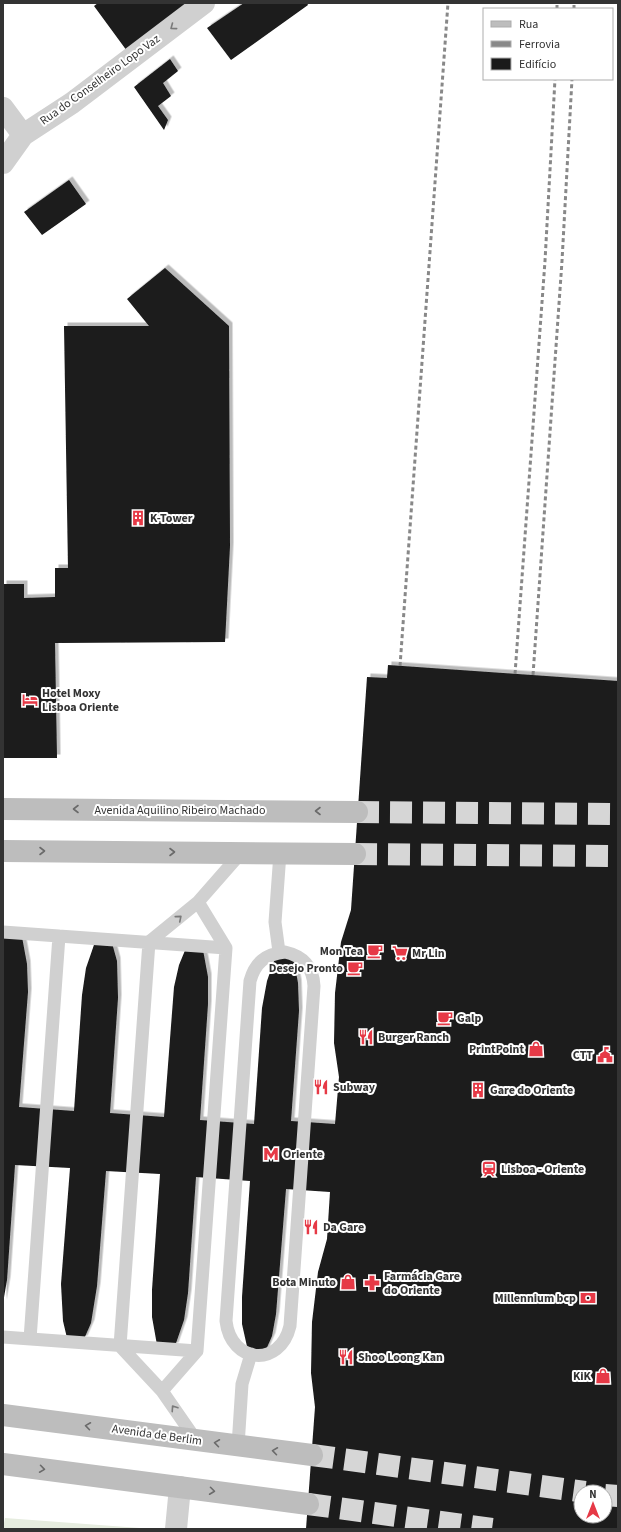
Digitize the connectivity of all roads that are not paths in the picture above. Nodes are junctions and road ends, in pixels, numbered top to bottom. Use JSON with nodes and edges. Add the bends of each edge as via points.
{"nodes":[{"id":1,"x":204,"y":3,"type":"edge"},
{"id":2,"x":3,"y":108,"type":"edge"},
{"id":3,"x":23,"y":135,"type":"junction"},
{"id":4,"x":3,"y":162,"type":"edge"},
{"id":5,"x":3,"y":809,"type":"edge"},
{"id":6,"x":357,"y":812,"type":"tunnel mouth"},
{"id":7,"x":3,"y":851,"type":"edge"},
{"id":8,"x":241,"y":853,"type":"junction"},
{"id":9,"x":280,"y":853,"type":"junction"},
{"id":10,"x":355,"y":854,"type":"tunnel mouth"},
{"id":11,"x":198,"y":902,"type":"junction"},
{"id":12,"x":3,"y":932,"type":"edge"},
{"id":13,"x":59,"y":936,"type":"junction"},
{"id":14,"x":149,"y":942,"type":"junction"},
{"id":15,"x":226,"y":948,"type":"junction"},
{"id":16,"x":279,"y":952,"type":"junction"},
{"id":17,"x":3,"y":1338,"type":"edge"},
{"id":18,"x":30,"y":1339,"type":"junction"},
{"id":19,"x":120,"y":1346,"type":"junction"},
{"id":20,"x":197,"y":1351,"type":"junction"},
{"id":21,"x":251,"y":1354,"type":"junction"},
{"id":22,"x":162,"y":1391,"type":"junction"},
{"id":23,"x":3,"y":1415,"type":"edge"},
{"id":24,"x":196,"y":1440,"type":"junction"},
{"id":25,"x":238,"y":1446,"type":"junction"},
{"id":26,"x":312,"y":1455,"type":"tunnel mouth"},
{"id":27,"x":3,"y":1464,"type":"edge"},
{"id":28,"x":180,"y":1488,"type":"junction"},
{"id":29,"x":308,"y":1504,"type":"tunnel mouth"},
{"id":30,"x":176,"y":1529,"type":"edge"}],
"edges":[{"from":1,"to":3,"type":"street","name":"Rua do Conselheiro Lopo Vaz","one_way":true,"via":[[72,103]]},
{"from":2,"to":3,"type":"street"},
{"from":3,"to":4,"type":"street","name":"Rua do Conselheiro Lopo Vaz"},
{"from":6,"to":5,"type":"main road","name":"Avenida Aquilino Ribeiro Machado","one_way":true},
{"from":7,"to":8,"type":"main road","one_way":true},
{"from":8,"to":9,"type":"main road"},
{"from":8,"to":11,"type":"lane"},
{"from":9,"to":10,"type":"main road"},
{"from":9,"to":16,"type":"lane","via":[[275,922]]},
{"from":14,"to":11,"type":"lane","one_way":true},
{"from":11,"to":15,"type":"lane"},
{"from":12,"to":13,"type":"lane"},
{"from":13,"to":14,"type":"lane"},
{"from":13,"to":18,"type":"lane"},
{"from":14,"to":15,"type":"lane"},
{"from":14,"to":19,"type":"lane"},
{"from":15,"to":20,"type":"lane"},
{"from":16,"to":21,"type":"lane","via":[[265,957],[258,963],[250,981],[227,1305],[227,1331],[231,1340],[237,1348]]},
{"from":16,"to":21,"type":"lane","via":[[294,954],[303,959],[313,976],[305,1112],[288,1336],[275,1351],[266,1355]]},
{"from":17,"to":18,"type":"lane"},
{"from":18,"to":19,"type":"lane"},
{"from":19,"to":20,"type":"lane"},
{"from":19,"to":22,"type":"lane"},
{"from":20,"to":22,"type":"lane"},
{"from":21,"to":25,"type":"lane","via":[[242,1384]]},
{"from":24,"to":22,"type":"lane","one_way":true},
{"from":24,"to":23,"type":"main road","name":"Avenida de Berlim","one_way":true},
{"from":25,"to":24,"type":"main road","name":"Avenida de Berlim","one_way":true},
{"from":26,"to":25,"type":"main road","name":"Avenida de Berlim","one_way":true},
{"from":27,"to":28,"type":"main road","one_way":true},
{"from":28,"to":29,"type":"main road","one_way":true},
{"from":28,"to":30,"type":"street"}]}
